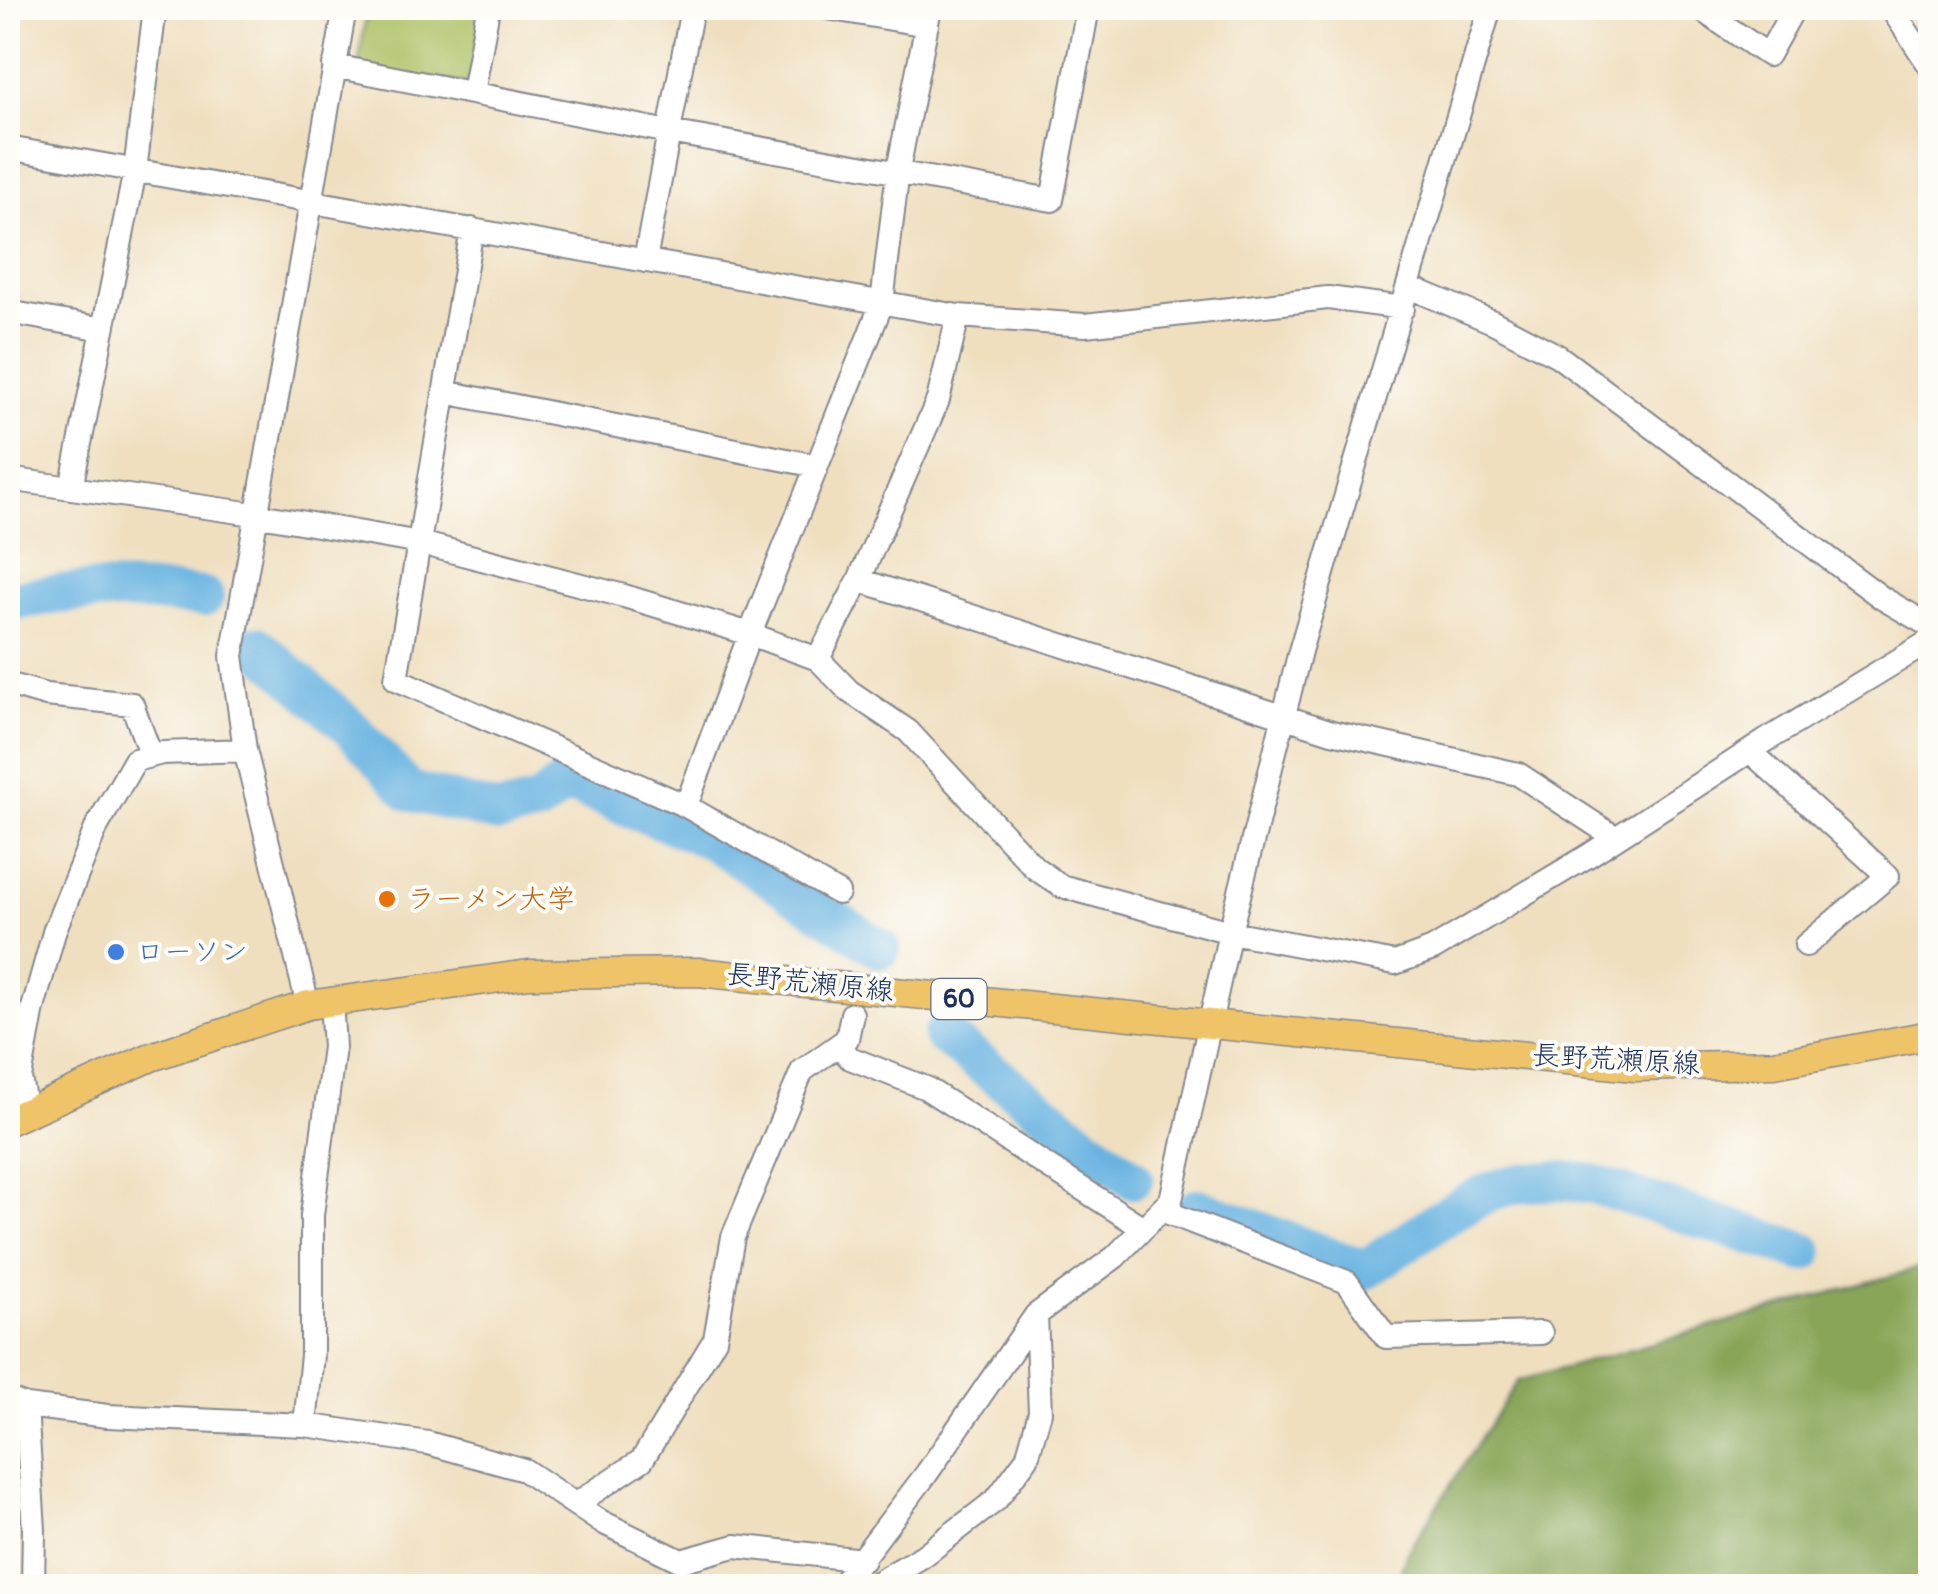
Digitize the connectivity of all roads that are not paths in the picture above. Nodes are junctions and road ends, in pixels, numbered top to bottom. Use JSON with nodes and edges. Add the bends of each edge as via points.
{"nodes":[{"id":1,"x":156,"y":8,"type":"edge"},
{"id":2,"x":345,"y":8,"type":"edge"},
{"id":3,"x":488,"y":8,"type":"edge"},
{"id":4,"x":692,"y":8,"type":"edge"},
{"id":5,"x":827,"y":8,"type":"edge"},
{"id":6,"x":1088,"y":8,"type":"edge"},
{"id":7,"x":1490,"y":8,"type":"edge"},
{"id":8,"x":1699,"y":8,"type":"edge"},
{"id":9,"x":1794,"y":8,"type":"edge"},
{"id":10,"x":1891,"y":8,"type":"edge"},
{"id":11,"x":928,"y":16,"type":"edge"},
{"id":12,"x":334,"y":66,"type":"junction"},
{"id":13,"x":1930,"y":66,"type":"edge"},
{"id":14,"x":473,"y":93,"type":"junction"},
{"id":15,"x":669,"y":132,"type":"junction"},
{"id":16,"x":8,"y":148,"type":"edge"},
{"id":17,"x":898,"y":170,"type":"junction"},
{"id":18,"x":135,"y":171,"type":"junction"},
{"id":19,"x":311,"y":200,"type":"junction"},
{"id":20,"x":472,"y":230,"type":"junction"},
{"id":21,"x":645,"y":261,"type":"junction"},
{"id":22,"x":1406,"y":298,"type":"junction"},
{"id":23,"x":882,"y":303,"type":"junction"},
{"id":24,"x":8,"y":312,"type":"edge"},
{"id":25,"x":958,"y":316,"type":"junction"},
{"id":26,"x":103,"y":329,"type":"junction"},
{"id":27,"x":445,"y":392,"type":"junction"},
{"id":28,"x":817,"y":466,"type":"junction"},
{"id":29,"x":8,"y":479,"type":"edge"},
{"id":30,"x":70,"y":488,"type":"junction"},
{"id":31,"x":254,"y":514,"type":"junction"},
{"id":32,"x":420,"y":543,"type":"junction"},
{"id":33,"x":859,"y":580,"type":"junction"},
{"id":34,"x":1930,"y":626,"type":"edge"},
{"id":35,"x":750,"y":634,"type":"junction"},
{"id":36,"x":1930,"y":641,"type":"edge"},
{"id":37,"x":818,"y":658,"type":"junction"},
{"id":38,"x":8,"y":684,"type":"edge"},
{"id":39,"x":1284,"y":715,"type":"junction"},
{"id":40,"x":245,"y":750,"type":"junction"},
{"id":41,"x":1750,"y":751,"type":"junction"},
{"id":42,"x":152,"y":756,"type":"junction"},
{"id":43,"x":686,"y":806,"type":"junction"},
{"id":44,"x":1616,"y":838,"type":"junction"},
{"id":45,"x":838,"y":893,"type":"dead end"},
{"id":46,"x":1230,"y":932,"type":"junction"},
{"id":47,"x":1806,"y":945,"type":"dead end"},
{"id":48,"x":320,"y":1003,"type":"junction"},
{"id":49,"x":852,"y":1014,"type":"dead end"},
{"id":50,"x":1209,"y":1026,"type":"junction"},
{"id":51,"x":1930,"y":1035,"type":"edge"},
{"id":52,"x":839,"y":1045,"type":"junction"},
{"id":53,"x":17,"y":1116,"type":"edge"},
{"id":54,"x":1161,"y":1210,"type":"junction"},
{"id":55,"x":1143,"y":1228,"type":"junction"},
{"id":56,"x":1036,"y":1315,"type":"junction"},
{"id":57,"x":1541,"y":1333,"type":"dead end"},
{"id":58,"x":17,"y":1402,"type":"edge"},
{"id":59,"x":304,"y":1425,"type":"junction"},
{"id":60,"x":576,"y":1504,"type":"junction"},
{"id":61,"x":864,"y":1560,"type":"junction"},
{"id":62,"x":33,"y":1586,"type":"edge"},
{"id":63,"x":840,"y":1586,"type":"edge"},
{"id":64,"x":872,"y":1586,"type":"edge"}],
"edges":[{"from":1,"to":18,"type":"street"},
{"from":2,"to":12,"type":"street"},
{"from":3,"to":14,"type":"street"},
{"from":4,"to":15,"type":"street"},
{"from":5,"to":11,"type":"street"},
{"from":6,"to":17,"type":"street","via":[[1052,200]]},
{"from":7,"to":22,"type":"street"},
{"from":8,"to":9,"type":"street","via":[[1768,54]]},
{"from":10,"to":13,"type":"street"},
{"from":11,"to":17,"type":"street"},
{"from":12,"to":14,"type":"street"},
{"from":12,"to":19,"type":"street"},
{"from":14,"to":15,"type":"street"},
{"from":15,"to":17,"type":"street"},
{"from":15,"to":21,"type":"street"},
{"from":16,"to":18,"type":"street"},
{"from":17,"to":23,"type":"street"},
{"from":18,"to":19,"type":"street"},
{"from":18,"to":26,"type":"street"},
{"from":19,"to":20,"type":"street"},
{"from":19,"to":31,"type":"street"},
{"from":20,"to":21,"type":"street"},
{"from":20,"to":27,"type":"street"},
{"from":21,"to":23,"type":"street"},
{"from":22,"to":25,"type":"street","via":[[1328,298],[1085,325]]},
{"from":22,"to":34,"type":"street","via":[[1493,322],[1558,356],[1882,598]]},
{"from":22,"to":39,"type":"street"},
{"from":23,"to":25,"type":"street"},
{"from":23,"to":28,"type":"street"},
{"from":24,"to":26,"type":"street"},
{"from":25,"to":33,"type":"street","via":[[938,400]]},
{"from":26,"to":30,"type":"street"},
{"from":27,"to":28,"type":"street"},
{"from":27,"to":32,"type":"street"},
{"from":28,"to":35,"type":"street"},
{"from":29,"to":30,"type":"street"},
{"from":30,"to":31,"type":"street"},
{"from":31,"to":32,"type":"street"},
{"from":31,"to":40,"type":"street","via":[[232,656]]},
{"from":32,"to":35,"type":"street"},
{"from":32,"to":43,"type":"street","via":[[396,679]]},
{"from":33,"to":37,"type":"street"},
{"from":33,"to":39,"type":"street"},
{"from":35,"to":37,"type":"street"},
{"from":35,"to":43,"type":"street"},
{"from":36,"to":41,"type":"street"},
{"from":37,"to":46,"type":"street","via":[[849,692],[908,730],[1035,868],[1062,886]]},
{"from":38,"to":42,"type":"street","via":[[132,704]]},
{"from":39,"to":44,"type":"street","via":[[1518,774]]},
{"from":39,"to":46,"type":"street"},
{"from":40,"to":42,"type":"street"},
{"from":40,"to":48,"type":"street","via":[[266,846]]},
{"from":41,"to":44,"type":"street"},
{"from":41,"to":47,"type":"street","via":[[1888,876]]},
{"from":42,"to":53,"type":"street","via":[[135,760],[96,826],[55,929],[33,1008]]},
{"from":43,"to":45,"type":"street"},
{"from":44,"to":46,"type":"street","via":[[1433,948],[1395,962]]},
{"from":46,"to":50,"type":"street"},
{"from":48,"to":50,"type":"main road","name":"長野荒瀬原線","number":"60","via":[[530,974],[698,972]]},
{"from":48,"to":53,"type":"main road","name":"長野荒瀬原線","number":"60","via":[[152,1057]]},
{"from":48,"to":59,"type":"street","via":[[334,1046],[312,1216],[312,1355]]},
{"from":49,"to":52,"type":"street","via":[[847,1039]]},
{"from":50,"to":51,"type":"main road","name":"長野荒瀬原線","number":"60","via":[[1635,1067],[1774,1064]]},
{"from":50,"to":54,"type":"street","via":[[1171,1200]]},
{"from":52,"to":55,"type":"street","via":[[850,1058],[926,1088]]},
{"from":52,"to":60,"type":"street","via":[[802,1071],[733,1237],[715,1339],[642,1460]]},
{"from":54,"to":55,"type":"street"},
{"from":54,"to":57,"type":"street","via":[[1347,1282],[1386,1337]]},
{"from":55,"to":56,"type":"street"},
{"from":56,"to":61,"type":"street"},
{"from":56,"to":64,"type":"street","via":[[1040,1412],[1027,1458],[996,1500]]},
{"from":58,"to":59,"type":"street","via":[[108,1416]]},
{"from":58,"to":62,"type":"street","via":[[34,1530]]},
{"from":59,"to":60,"type":"street","via":[[428,1443],[524,1470]]},
{"from":60,"to":61,"type":"street","via":[[681,1561],[735,1546]]},
{"from":61,"to":63,"type":"street"}]}
